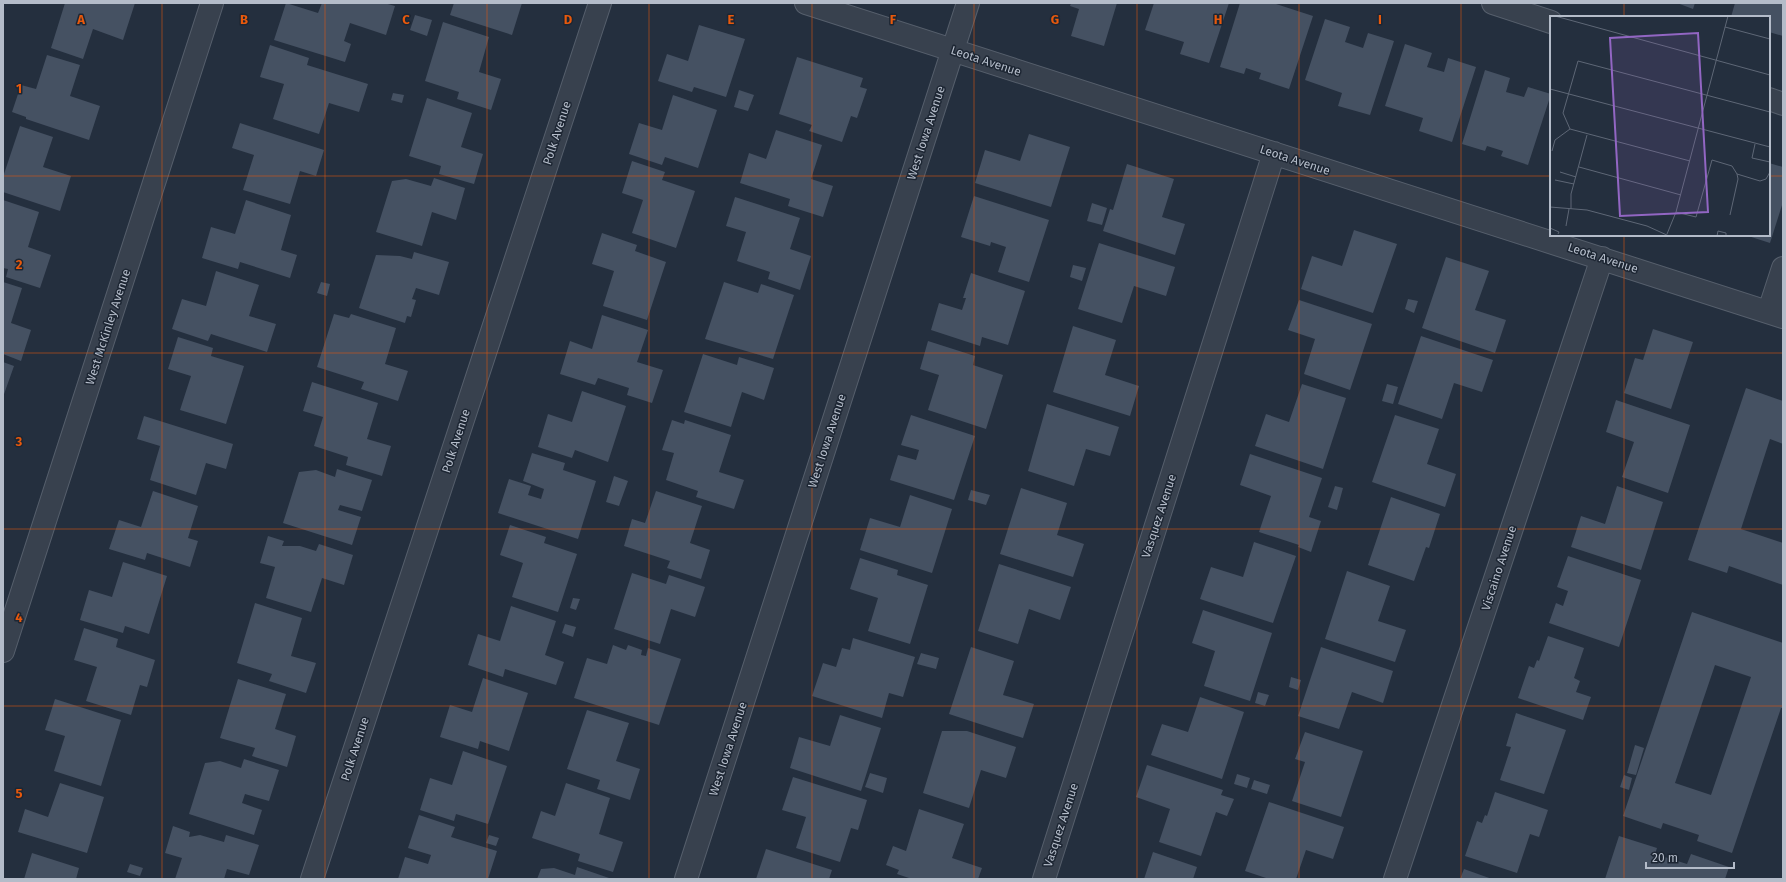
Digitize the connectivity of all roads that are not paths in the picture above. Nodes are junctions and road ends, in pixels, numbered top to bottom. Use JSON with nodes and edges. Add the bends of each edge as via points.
{"nodes":[{"id":1,"x":212,"y":3,"type":"edge"},
{"id":2,"x":600,"y":3,"type":"edge"},
{"id":3,"x":806,"y":3,"type":"edge"},
{"id":4,"x":968,"y":3,"type":"edge"},
{"id":5,"x":1493,"y":3,"type":"edge"},
{"id":6,"x":1550,"y":22,"type":"edge"},
{"id":7,"x":952,"y":50,"type":"junction"},
{"id":8,"x":1770,"y":99,"type":"edge"},
{"id":9,"x":1783,"y":104,"type":"edge"},
{"id":10,"x":1274,"y":153,"type":"junction"},
{"id":11,"x":1602,"y":258,"type":"junction"},
{"id":12,"x":1783,"y":268,"type":"edge"},
{"id":13,"x":1776,"y":314,"type":"edge"},
{"id":14,"x":3,"y":651,"type":"edge"},
{"id":15,"x":312,"y":879,"type":"edge"},
{"id":16,"x":686,"y":879,"type":"edge"},
{"id":17,"x":1044,"y":879,"type":"edge"},
{"id":18,"x":1395,"y":879,"type":"edge"}],
"edges":[{"from":1,"to":14,"type":"street","name":"West McKinley Avenue"},
{"from":2,"to":15,"type":"street","name":"Polk Avenue"},
{"from":3,"to":7,"type":"street","name":"Leota Avenue"},
{"from":4,"to":7,"type":"street","name":"West Iowa Avenue"},
{"from":5,"to":6,"type":"street"},
{"from":7,"to":10,"type":"street","name":"Leota Avenue"},
{"from":7,"to":16,"type":"street","name":"West Iowa Avenue"},
{"from":8,"to":9,"type":"street"},
{"from":10,"to":11,"type":"street","name":"Leota Avenue"},
{"from":10,"to":17,"type":"street","name":"Vasquez Avenue"},
{"from":11,"to":13,"type":"street","name":"Leota Avenue"},
{"from":11,"to":18,"type":"street","name":"Viscaino Avenue"},
{"from":12,"to":13,"type":"street"}]}
